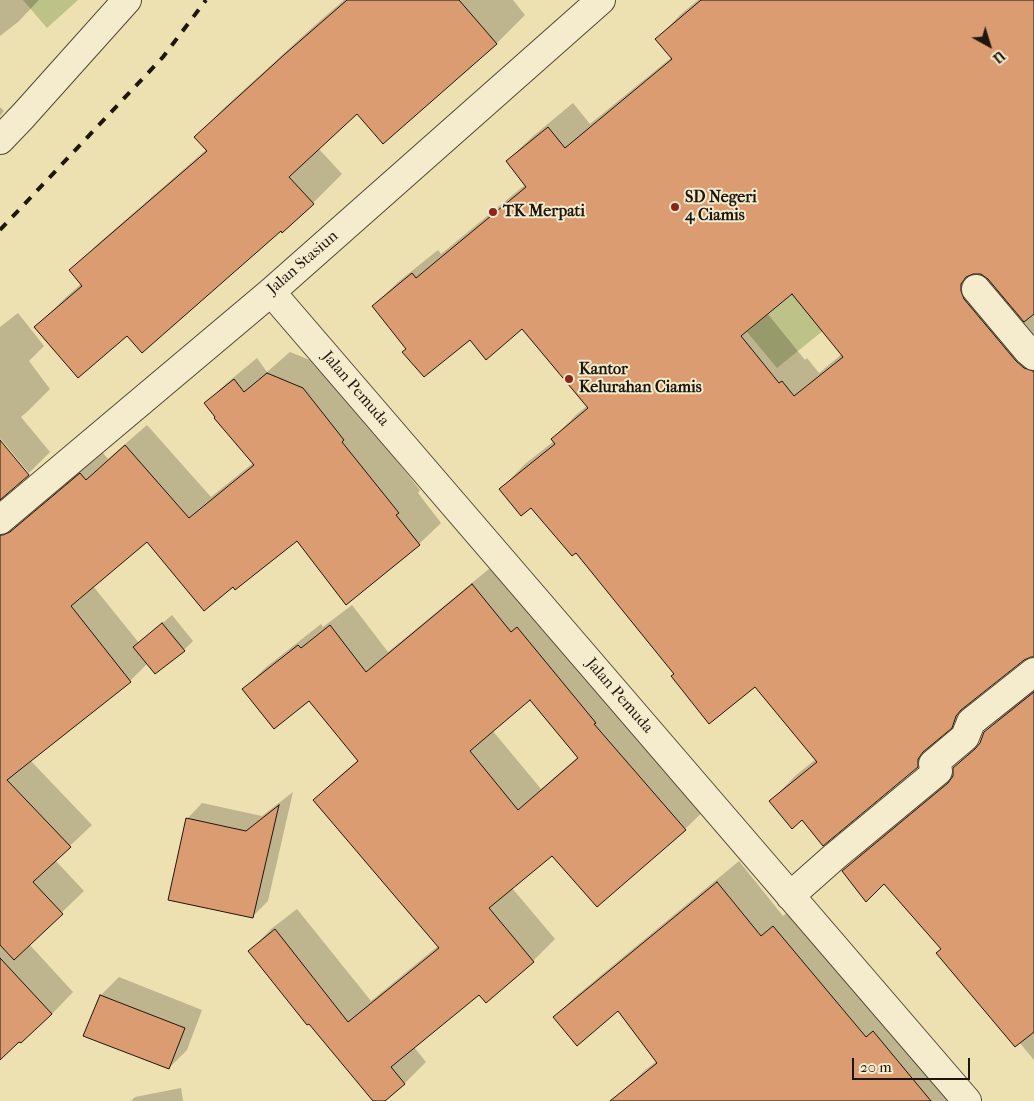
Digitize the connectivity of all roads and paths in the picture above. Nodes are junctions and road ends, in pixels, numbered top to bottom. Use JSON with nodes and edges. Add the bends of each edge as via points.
{"nodes":[{"id":1,"x":127,"y":0,"type":"edge"},
{"id":2,"x":601,"y":0,"type":"edge"},
{"id":3,"x":0,"y":140,"type":"edge"},
{"id":4,"x":976,"y":289,"type":"dead end"},
{"id":5,"x":271,"y":292,"type":"junction"},
{"id":6,"x":1034,"y":356,"type":"edge"},
{"id":7,"x":0,"y":520,"type":"edge"},
{"id":8,"x":1034,"y":672,"type":"edge"},
{"id":9,"x":790,"y":896,"type":"junction"},
{"id":10,"x":967,"y":1101,"type":"edge"}],
"edges":[{"from":1,"to":3,"type":"street"},
{"from":2,"to":5,"type":"street","name":"Jalan Stasiun"},
{"from":4,"to":6,"type":"street"},
{"from":5,"to":7,"type":"street","name":"Jalan Stasiun"},
{"from":5,"to":9,"type":"street","name":"Jalan Pemuda"},
{"from":8,"to":9,"type":"street","via":[[971,722],[965,737],[933,764],[938,771]]},
{"from":9,"to":10,"type":"street","name":"Jalan Pemuda"}]}
